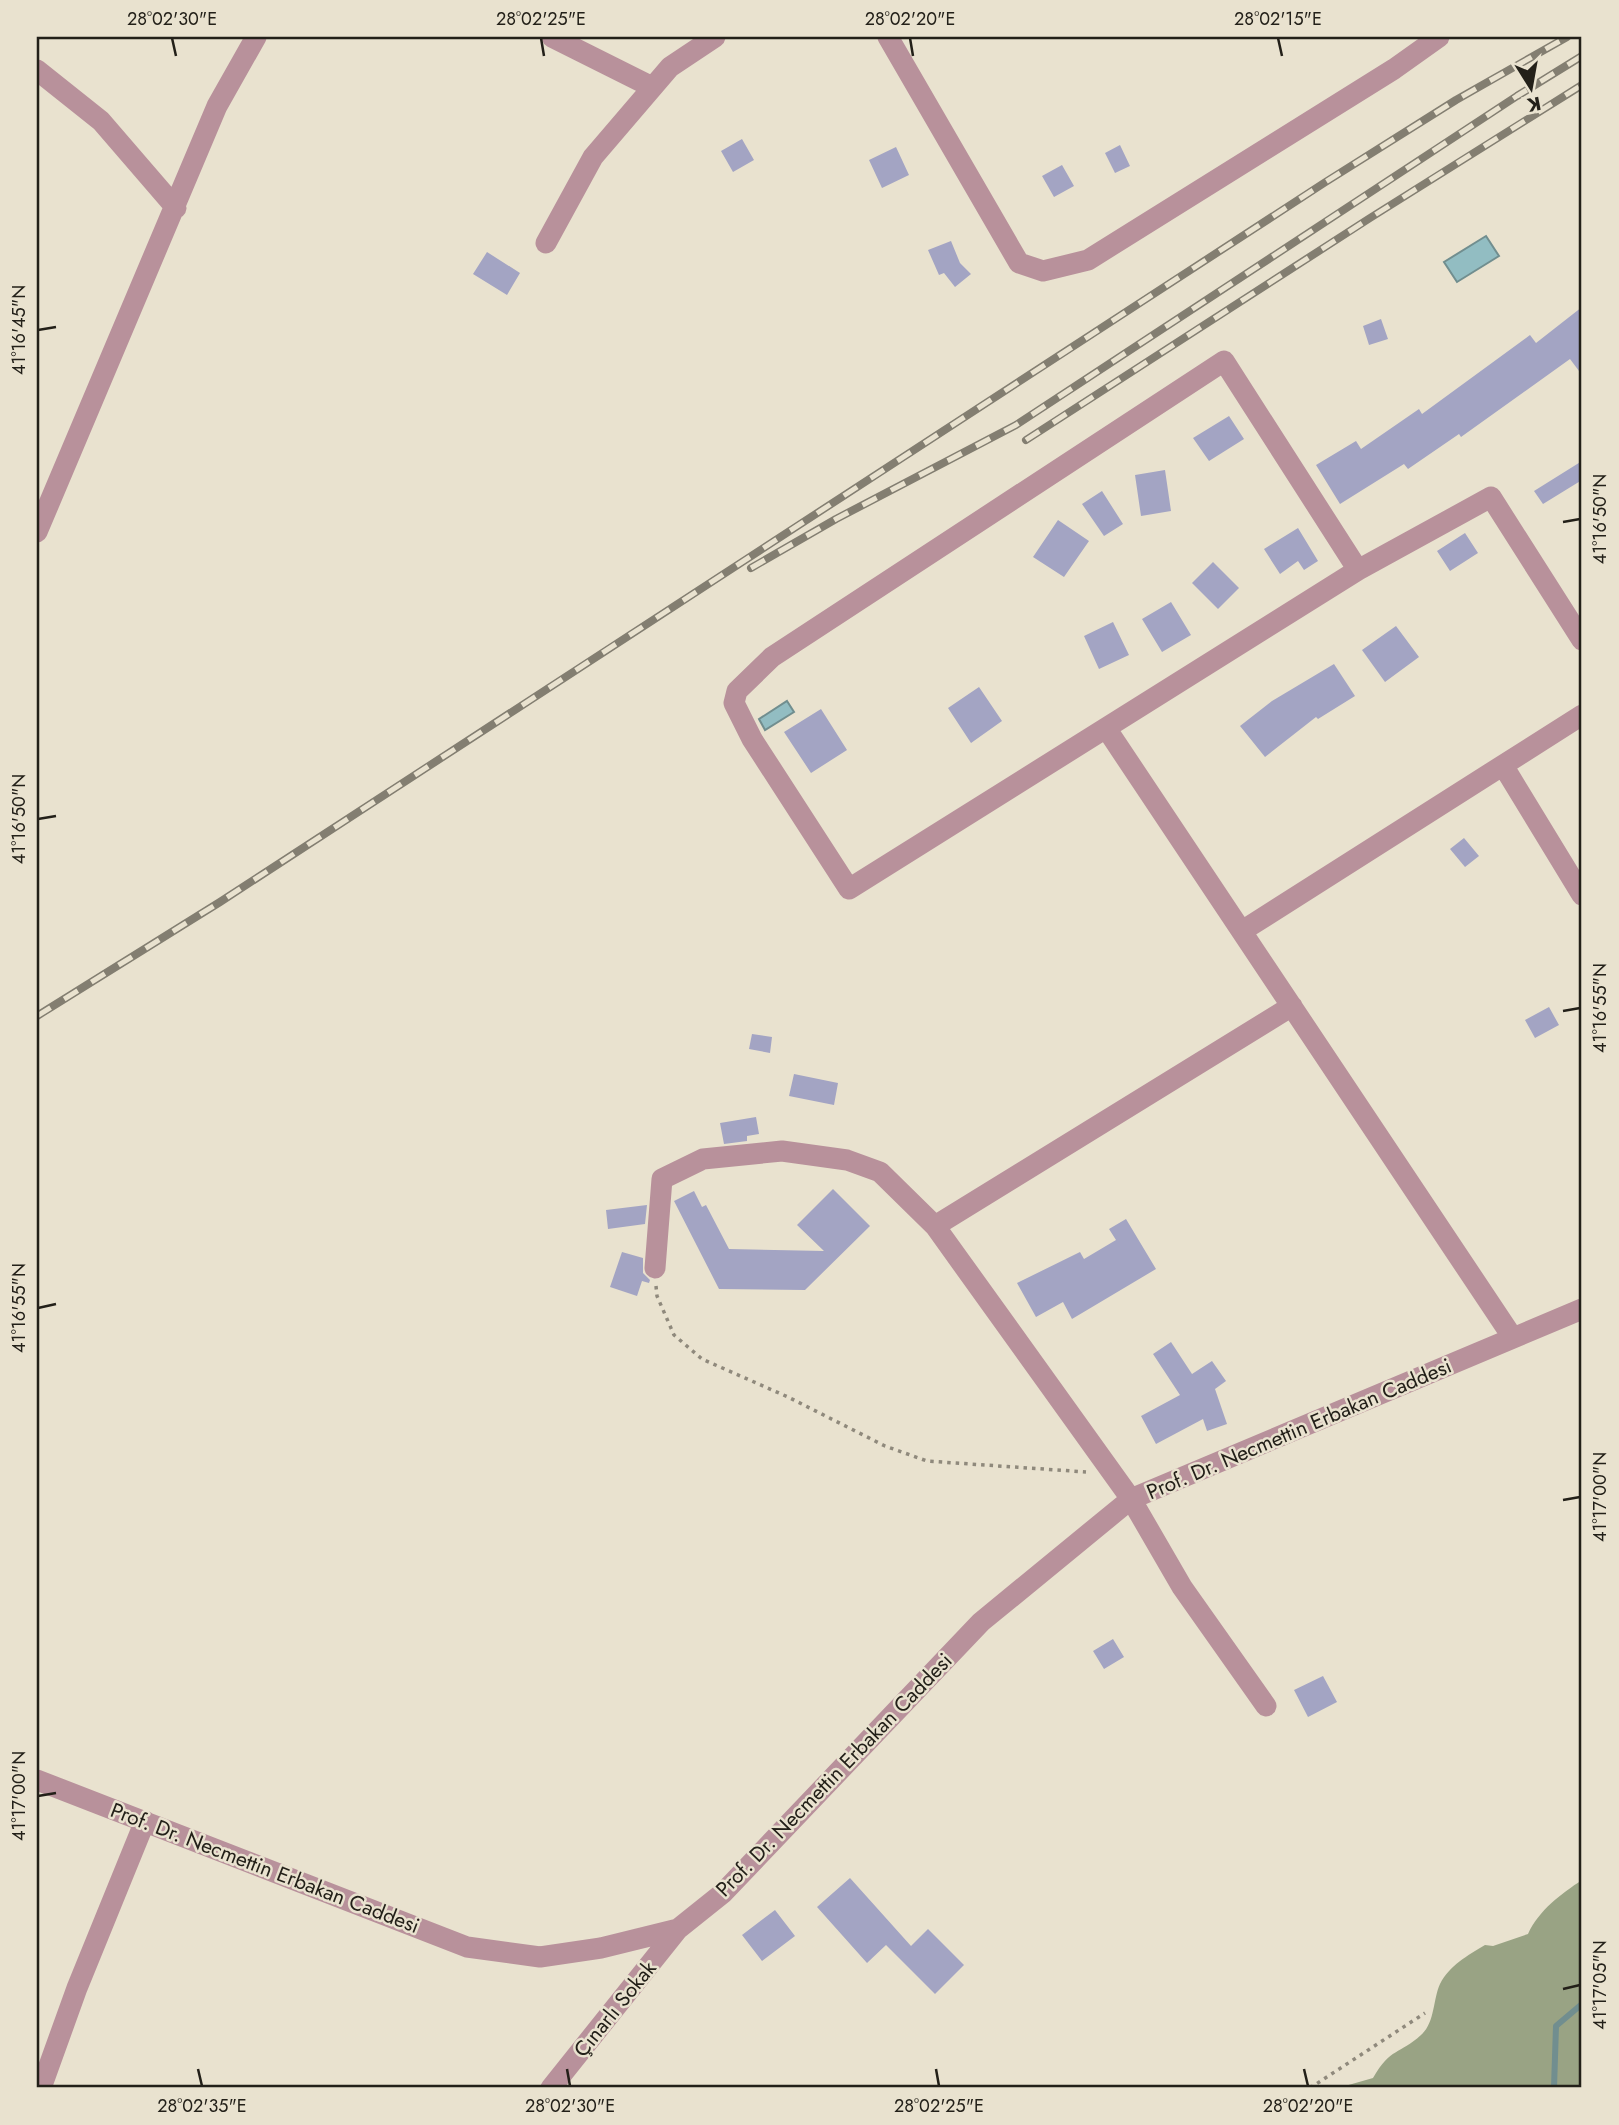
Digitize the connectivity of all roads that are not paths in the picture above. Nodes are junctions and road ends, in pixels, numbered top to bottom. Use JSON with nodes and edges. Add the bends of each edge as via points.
{"nodes":[{"id":1,"x":256,"y":37,"type":"edge"},
{"id":2,"x":552,"y":37,"type":"edge"},
{"id":3,"x":715,"y":37,"type":"edge"},
{"id":4,"x":888,"y":37,"type":"edge"},
{"id":5,"x":1439,"y":37,"type":"edge"},
{"id":6,"x":37,"y":70,"type":"edge"},
{"id":7,"x":652,"y":87,"type":"junction"},
{"id":8,"x":176,"y":208,"type":"junction"},
{"id":9,"x":546,"y":243,"type":"dead end"},
{"id":10,"x":37,"y":532,"type":"edge"},
{"id":11,"x":1358,"y":570,"type":"junction"},
{"id":12,"x":1582,"y":640,"type":"edge"},
{"id":13,"x":1582,"y":715,"type":"edge"},
{"id":14,"x":1106,"y":728,"type":"junction"},
{"id":15,"x":1504,"y":768,"type":"junction"},
{"id":16,"x":1582,"y":894,"type":"edge"},
{"id":17,"x":1241,"y":931,"type":"junction"},
{"id":18,"x":1292,"y":1006,"type":"junction"},
{"id":19,"x":935,"y":1226,"type":"junction"},
{"id":20,"x":655,"y":1268,"type":"road end"},
{"id":21,"x":1582,"y":1309,"type":"edge"},
{"id":22,"x":1513,"y":1338,"type":"junction"},
{"id":23,"x":1131,"y":1499,"type":"junction"},
{"id":24,"x":1266,"y":1706,"type":"dead end"},
{"id":25,"x":37,"y":1780,"type":"edge"},
{"id":26,"x":145,"y":1821,"type":"junction"},
{"id":27,"x":678,"y":1929,"type":"junction"},
{"id":28,"x":41,"y":2088,"type":"edge"},
{"id":29,"x":551,"y":2088,"type":"edge"}],
"edges":[{"from":1,"to":8,"type":"street","via":[[217,106]]},
{"from":2,"to":7,"type":"street"},
{"from":3,"to":7,"type":"street","via":[[670,67]]},
{"from":4,"to":5,"type":"street","via":[[1019,263],[1043,271],[1088,260]]},
{"from":6,"to":8,"type":"street","via":[[101,121]]},
{"from":7,"to":9,"type":"street","via":[[593,157]]},
{"from":8,"to":10,"type":"street"},
{"from":11,"to":12,"type":"street","via":[[1491,497]]},
{"from":11,"to":14,"type":"street"},
{"from":11,"to":14,"type":"street","via":[[1224,361],[772,657],[743,683],[734,703],[752,739],[849,888]]},
{"from":13,"to":15,"type":"street"},
{"from":14,"to":17,"type":"street"},
{"from":15,"to":16,"type":"street"},
{"from":15,"to":17,"type":"street"},
{"from":17,"to":18,"type":"street"},
{"from":18,"to":19,"type":"street"},
{"from":18,"to":22,"type":"street"},
{"from":19,"to":20,"type":"street","via":[[880,1172],[847,1160],[782,1151],[703,1159],[662,1179]]},
{"from":19,"to":23,"type":"street"},
{"from":21,"to":22,"type":"street","name":"Prof. Dr. Necmettin Erbakan Caddesi"},
{"from":22,"to":23,"type":"street","name":"Prof. Dr. Necmettin Erbakan Caddesi"},
{"from":23,"to":24,"type":"street","via":[[1182,1587]]},
{"from":23,"to":27,"type":"street","name":"Prof. Dr. Necmettin Erbakan Caddesi","via":[[981,1622],[723,1893]]},
{"from":25,"to":26,"type":"street","name":"Prof. Dr. Necmettin Erbakan Caddesi"},
{"from":26,"to":27,"type":"street","name":"Prof. Dr. Necmettin Erbakan Caddesi","via":[[467,1947],[540,1957]]},
{"from":26,"to":28,"type":"street"},
{"from":27,"to":29,"type":"street","name":"Çınarlı Sokak"}]}
